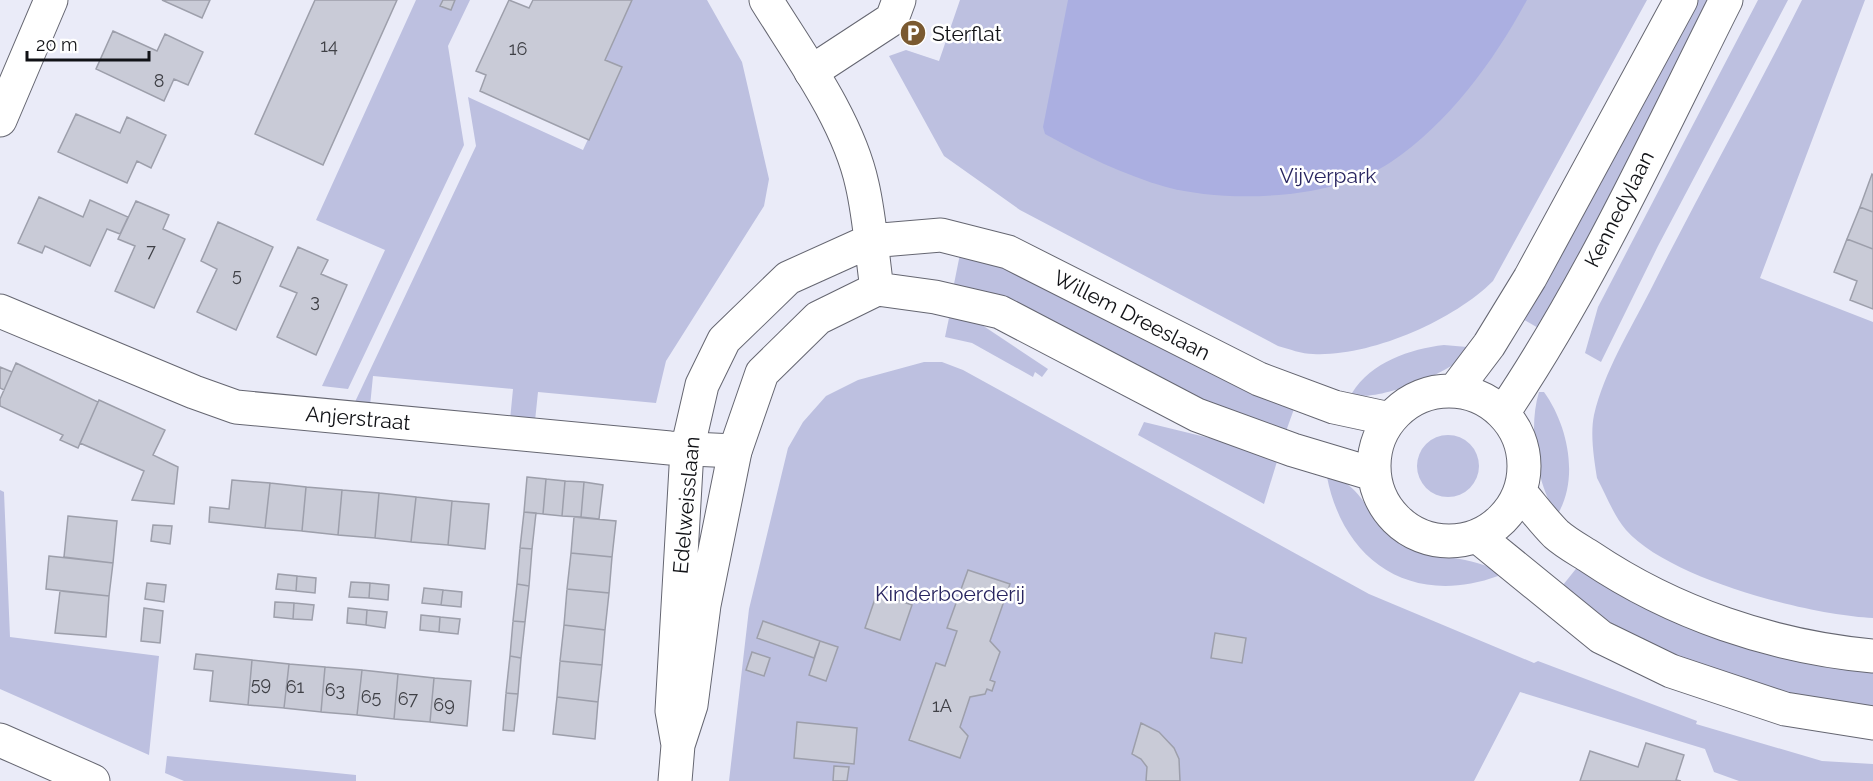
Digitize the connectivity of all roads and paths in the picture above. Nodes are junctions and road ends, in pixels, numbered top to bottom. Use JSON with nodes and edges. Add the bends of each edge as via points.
{"nodes":[{"id":1,"x":51,"y":0,"type":"edge"},
{"id":2,"x":766,"y":0,"type":"edge"},
{"id":3,"x":899,"y":0,"type":"edge"},
{"id":4,"x":1681,"y":0,"type":"edge"},
{"id":5,"x":1726,"y":0,"type":"edge"},
{"id":6,"x":811,"y":72,"type":"junction"},
{"id":7,"x":0,"y":120,"type":"edge"},
{"id":8,"x":870,"y":241,"type":"junction"},
{"id":9,"x":877,"y":289,"type":"junction"},
{"id":10,"x":0,"y":311,"type":"edge"},
{"id":11,"x":1455,"y":390,"type":"junction"},
{"id":12,"x":1503,"y":413,"type":"junction"},
{"id":13,"x":1390,"y":419,"type":"junction"},
{"id":14,"x":687,"y":450,"type":"junction"},
{"id":15,"x":735,"y":451,"type":"junction"},
{"id":16,"x":1373,"y":474,"type":"junction"},
{"id":17,"x":1520,"y":492,"type":"junction"},
{"id":18,"x":1477,"y":536,"type":"junction"},
{"id":19,"x":1873,"y":656,"type":"edge"},
{"id":20,"x":1873,"y":723,"type":"edge"},
{"id":21,"x":0,"y":740,"type":"edge"},
{"id":22,"x":678,"y":746,"type":"junction"},
{"id":23,"x":77,"y":778,"type":"edge"},
{"id":24,"x":675,"y":781,"type":"edge"}],
"edges":[{"from":1,"to":7,"type":"street"},
{"from":2,"to":6,"type":"street"},
{"from":3,"to":6,"type":"street","via":[[892,19]]},
{"from":4,"to":11,"type":"street","name":"Kennedylaan","via":[[1535,268],[1489,345]]},
{"from":5,"to":12,"type":"street","name":"Kennedylaan","via":[[1608,232],[1532,369]]},
{"from":6,"to":8,"type":"street","via":[[844,135],[862,183]]},
{"from":8,"to":9,"type":"street"},
{"from":8,"to":13,"type":"street","name":"Willem Dreeslaan","via":[[941,235],[1008,252],[1259,379],[1334,407]]},
{"from":8,"to":14,"type":"street","name":"Edelweisslaan","via":[[788,278],[724,340],[702,385]]},
{"from":9,"to":15,"type":"street","name":"Edelweisslaan","via":[[818,318],[762,373]]},
{"from":9,"to":16,"type":"street","via":[[1000,312],[1197,415]]},
{"from":10,"to":14,"type":"street","name":"Anjerstraat","via":[[236,407]]},
{"from":11,"to":12,"type":"street","via":[[1489,402]]},
{"from":11,"to":13,"type":"street","via":[[1431,393],[1408,402]]},
{"from":12,"to":17,"type":"street","via":[[1523,450]]},
{"from":13,"to":16,"type":"street","via":[[1374,454]]},
{"from":14,"to":15,"type":"street","name":"Anjerstraat"},
{"from":14,"to":22,"type":"street","name":"Edelweisslaan","via":[[672,711]]},
{"from":15,"to":22,"type":"street","name":"Edelweisslaan","via":[[704,605],[691,705]]},
{"from":16,"to":18,"type":"street","via":[[1379,496],[1392,516],[1409,530],[1431,540]]},
{"from":17,"to":18,"type":"street","via":[[1503,519]]},
{"from":17,"to":19,"type":"street","via":[[1557,535],[1663,600],[1781,640]]},
{"from":18,"to":20,"type":"street","via":[[1601,637],[1671,671],[1785,708]]},
{"from":21,"to":23,"type":"street"},
{"from":22,"to":24,"type":"street","name":"Edelweisslaan"}]}
